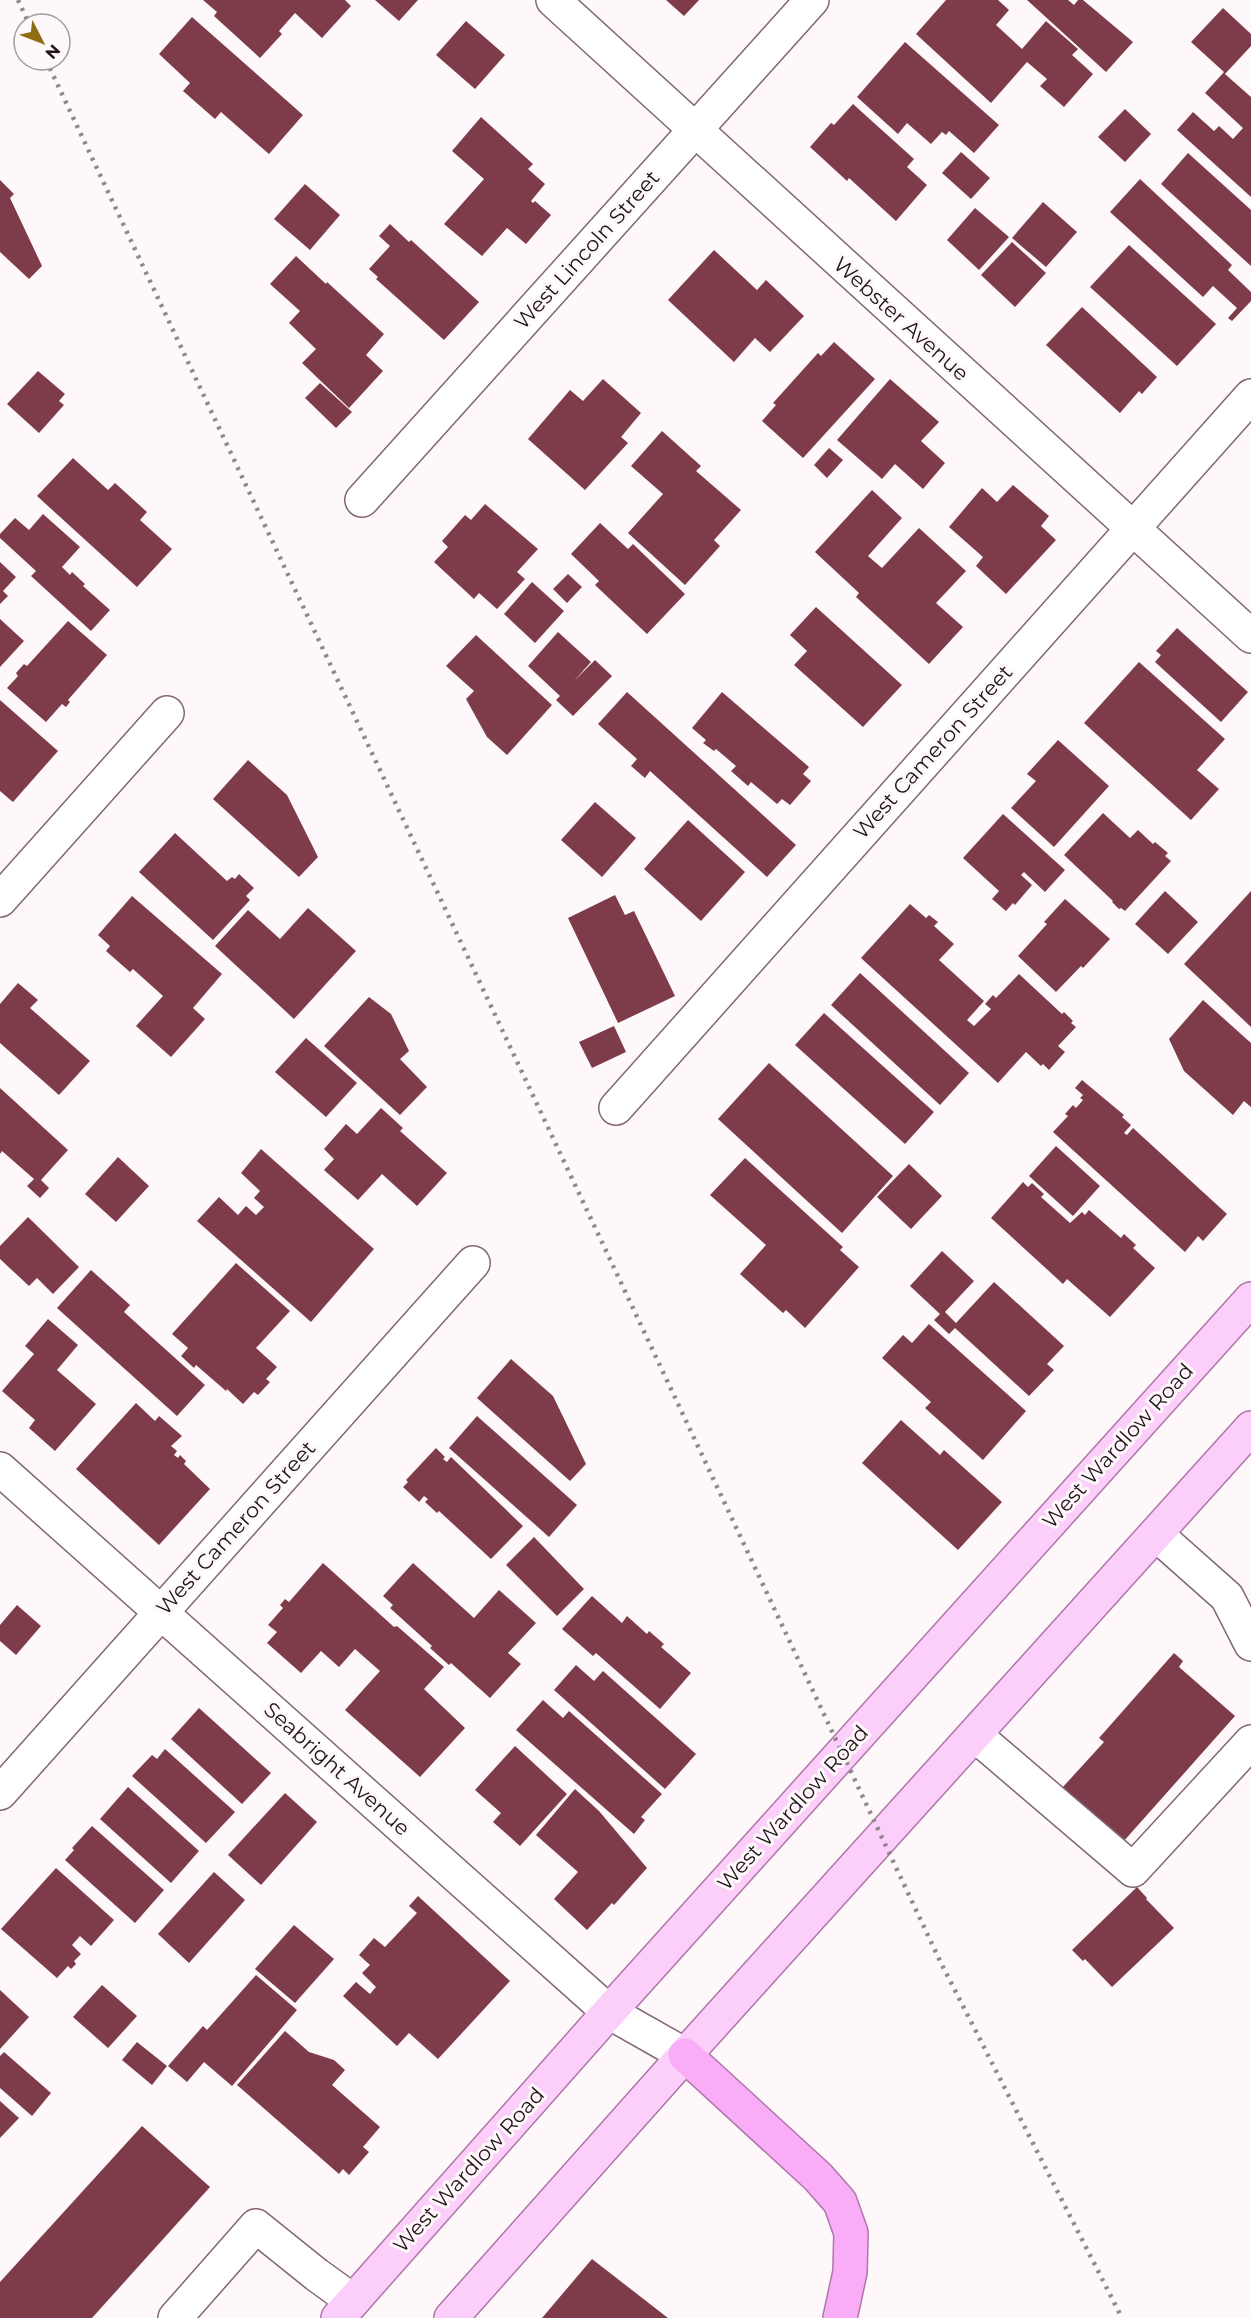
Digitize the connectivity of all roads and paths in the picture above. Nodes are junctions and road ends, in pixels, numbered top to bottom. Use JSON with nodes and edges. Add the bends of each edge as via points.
{"nodes":[{"id":1,"x":553,"y":0,"type":"edge"},
{"id":2,"x":812,"y":0,"type":"edge"},
{"id":3,"x":695,"y":130,"type":"junction"},
{"id":4,"x":1251,"y":396,"type":"edge"},
{"id":5,"x":362,"y":500,"type":"dead end"},
{"id":6,"x":1132,"y":530,"type":"junction"},
{"id":7,"x":1251,"y":636,"type":"edge"},
{"id":8,"x":167,"y":713,"type":"dead end"},
{"id":9,"x":0,"y":900,"type":"edge"},
{"id":10,"x":616,"y":1108,"type":"dead end"},
{"id":11,"x":473,"y":1263,"type":"dead end"},
{"id":12,"x":1251,"y":1299,"type":"edge"},
{"id":13,"x":1251,"y":1428,"type":"edge"},
{"id":14,"x":0,"y":1469,"type":"edge"},
{"id":15,"x":1156,"y":1534,"type":"junction"},
{"id":16,"x":161,"y":1613,"type":"junction"},
{"id":17,"x":1251,"y":1644,"type":"edge"},
{"id":18,"x":975,"y":1736,"type":"junction"},
{"id":19,"x":1251,"y":1742,"type":"edge"},
{"id":20,"x":0,"y":1793,"type":"edge"},
{"id":21,"x":609,"y":2012,"type":"junction"},
{"id":22,"x":685,"y":2055,"type":"junction"},
{"id":23,"x":346,"y":2309,"type":"edge"},
{"id":24,"x":175,"y":2318,"type":"edge"},
{"id":25,"x":451,"y":2318,"type":"edge"},
{"id":26,"x":840,"y":2318,"type":"edge"}],
"edges":[{"from":1,"to":3,"type":"street","name":"Webster Avenue"},
{"from":2,"to":3,"type":"street","name":"West Lincoln Street"},
{"from":3,"to":5,"type":"street","name":"West Lincoln Street"},
{"from":3,"to":6,"type":"street","name":"Webster Avenue"},
{"from":4,"to":6,"type":"street","name":"West Cameron Street"},
{"from":6,"to":7,"type":"street","name":"Webster Avenue"},
{"from":6,"to":10,"type":"street","name":"West Cameron Street"},
{"from":8,"to":9,"type":"street"},
{"from":11,"to":16,"type":"street","name":"West Cameron Street"},
{"from":12,"to":21,"type":"main road","name":"West Wardlow Road"},
{"from":13,"to":15,"type":"main road"},
{"from":14,"to":16,"type":"street","name":"Seabright Avenue"},
{"from":15,"to":17,"type":"street","via":[[1227,1597]]},
{"from":15,"to":18,"type":"main road"},
{"from":16,"to":20,"type":"street","name":"West Cameron Street"},
{"from":16,"to":21,"type":"street","name":"Seabright Avenue"},
{"from":18,"to":19,"type":"street","via":[[1133,1870]]},
{"from":18,"to":22,"type":"main road"},
{"from":21,"to":22,"type":"street","name":"Seabright Avenue"},
{"from":21,"to":23,"type":"main road","name":"West Wardlow Road"},
{"from":22,"to":25,"type":"main road"},
{"from":22,"to":26,"type":"highway","via":[[818,2177],[840,2202],[850,2233],[850,2272]]},
{"from":23,"to":24,"type":"street","via":[[317,2276],[256,2226]]}]}
